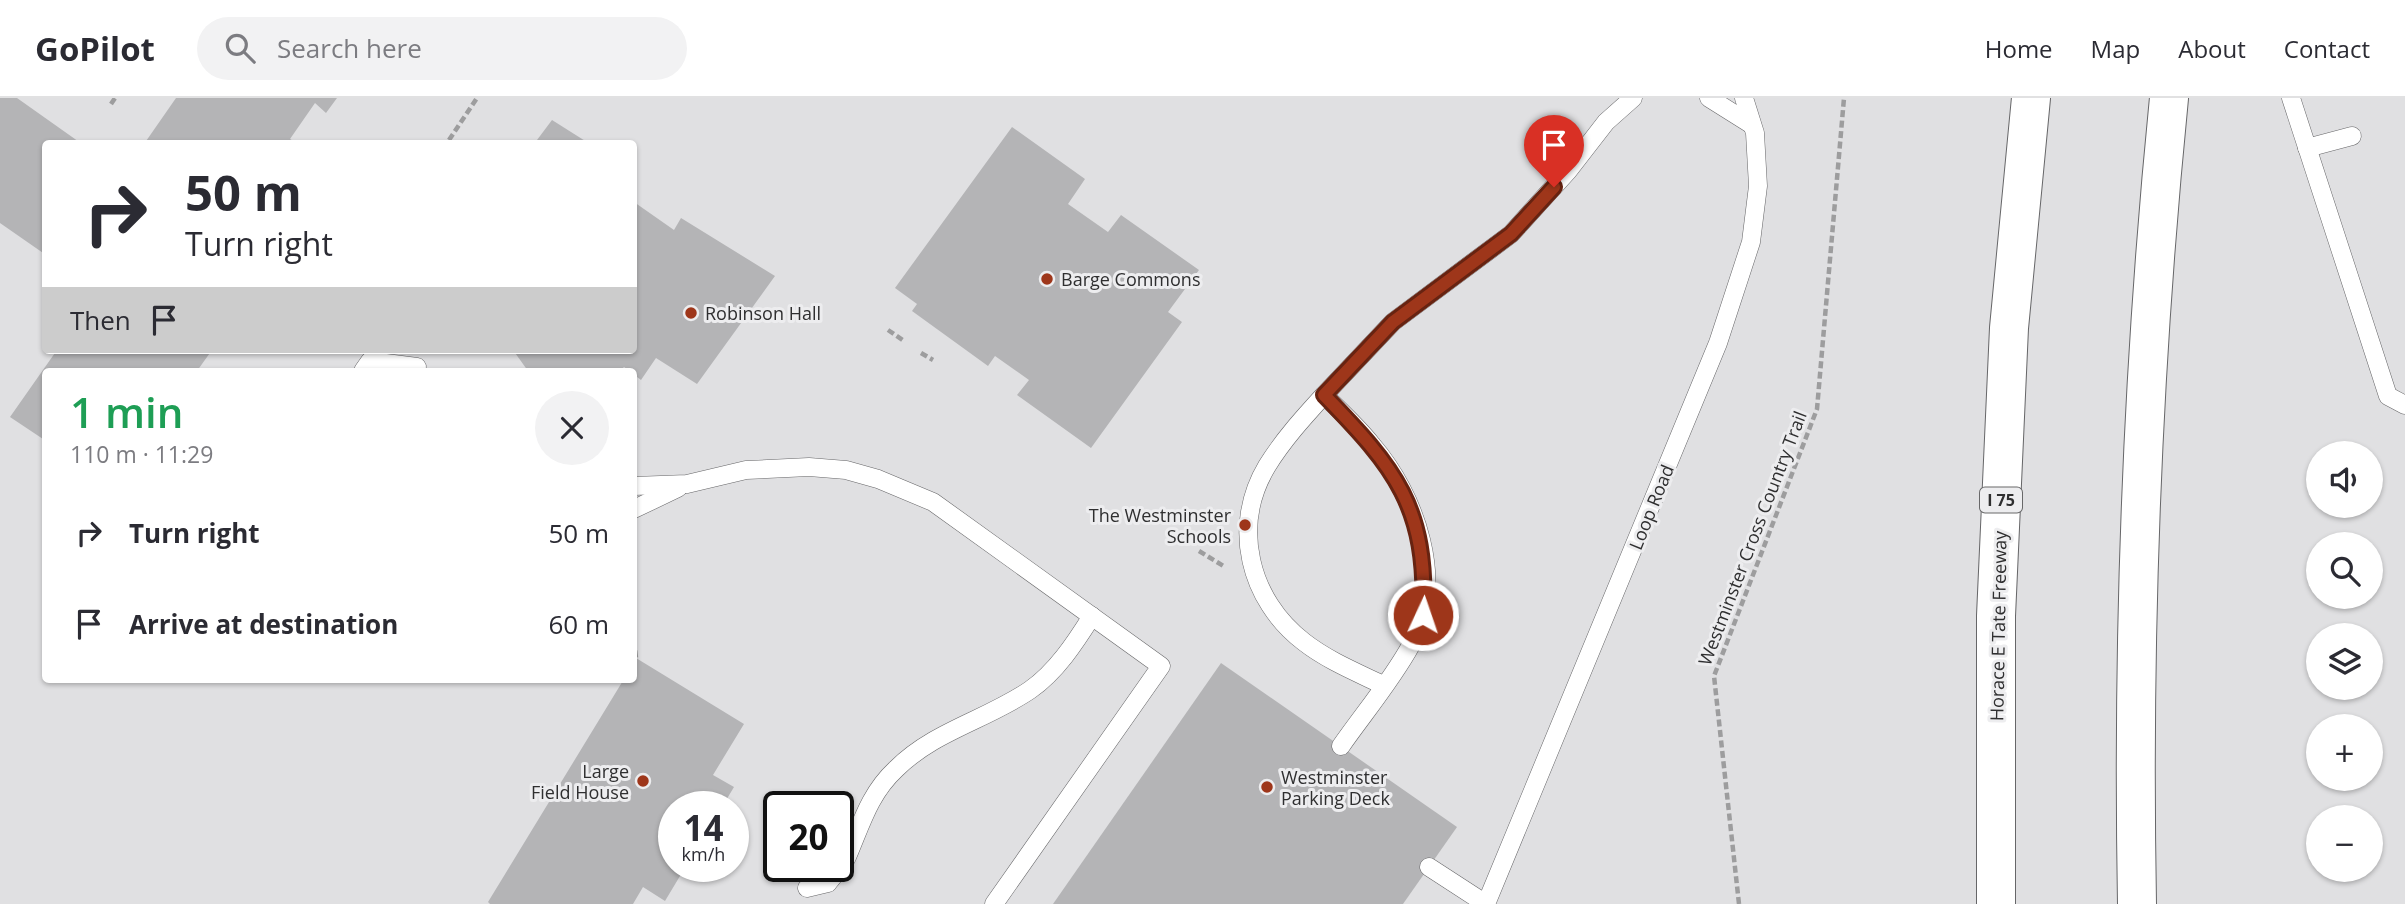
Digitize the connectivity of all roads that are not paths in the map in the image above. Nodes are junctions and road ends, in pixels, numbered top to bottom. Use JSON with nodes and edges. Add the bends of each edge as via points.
{"nodes":[{"id":1,"x":1633,"y":98,"type":"edge"},
{"id":2,"x":1709,"y":98,"type":"edge"},
{"id":3,"x":1744,"y":98,"type":"edge"},
{"id":4,"x":2031,"y":98,"type":"edge"},
{"id":5,"x":2169,"y":98,"type":"edge"},
{"id":6,"x":2291,"y":98,"type":"edge"},
{"id":7,"x":1752,"y":125,"type":"junction"},
{"id":8,"x":2352,"y":136,"type":"dead end"},
{"id":9,"x":2307,"y":148,"type":"junction"},
{"id":10,"x":417,"y":367,"type":"dead end"},
{"id":11,"x":365,"y":368,"type":"edge"},
{"id":12,"x":1324,"y":395,"type":"junction"},
{"id":13,"x":2405,"y":405,"type":"edge"},
{"id":14,"x":687,"y":484,"type":"junction"},
{"id":15,"x":637,"y":486,"type":"edge"},
{"id":16,"x":637,"y":508,"type":"edge"},
{"id":17,"x":1091,"y":616,"type":"junction"},
{"id":18,"x":1383,"y":685,"type":"junction"},
{"id":19,"x":1341,"y":746,"type":"dead end"},
{"id":20,"x":1429,"y":867,"type":"dead end"},
{"id":21,"x":807,"y":888,"type":"dead end"},
{"id":22,"x":994,"y":904,"type":"edge"},
{"id":23,"x":1486,"y":904,"type":"edge"},
{"id":24,"x":1996,"y":904,"type":"edge"},
{"id":25,"x":2137,"y":904,"type":"edge"}],
"edges":[{"from":1,"to":12,"type":"lane","via":[[1606,122],[1511,234],[1393,322]]},
{"from":2,"to":7,"type":"lane"},
{"from":3,"to":7,"type":"lane","name":"Loop Road"},
{"from":4,"to":24,"type":"highway","name":"Horace E Tate Freeway","number":"I 75","via":[[2009,328],[1996,616]]},
{"from":5,"to":25,"type":"highway","via":[[2139,487],[2134,721]]},
{"from":6,"to":9,"type":"lane"},
{"from":7,"to":23,"type":"lane","name":"Loop Road","via":[[1758,186],[1751,242],[1718,343]]},
{"from":8,"to":9,"type":"lane"},
{"from":9,"to":13,"type":"lane","via":[[2388,396]]},
{"from":10,"to":11,"type":"lane","via":[[370,361]]},
{"from":12,"to":18,"type":"lane","via":[[1373,445],[1398,480],[1420,539],[1425,575],[1423,615],[1411,645]]},
{"from":12,"to":18,"type":"lane","via":[[1265,468],[1250,508],[1248,547],[1257,587],[1275,613],[1303,641]]},
{"from":14,"to":15,"type":"lane"},
{"from":14,"to":16,"type":"lane"},
{"from":14,"to":17,"type":"lane","via":[[746,470],[809,467],[878,479],[933,502]]},
{"from":17,"to":21,"type":"lane","via":[[1070,650],[1032,689],[922,746],[897,767],[877,787],[847,858],[828,883]]},
{"from":17,"to":22,"type":"lane","via":[[1161,666]]},
{"from":18,"to":19,"type":"lane"},
{"from":20,"to":23,"type":"lane"}]}
